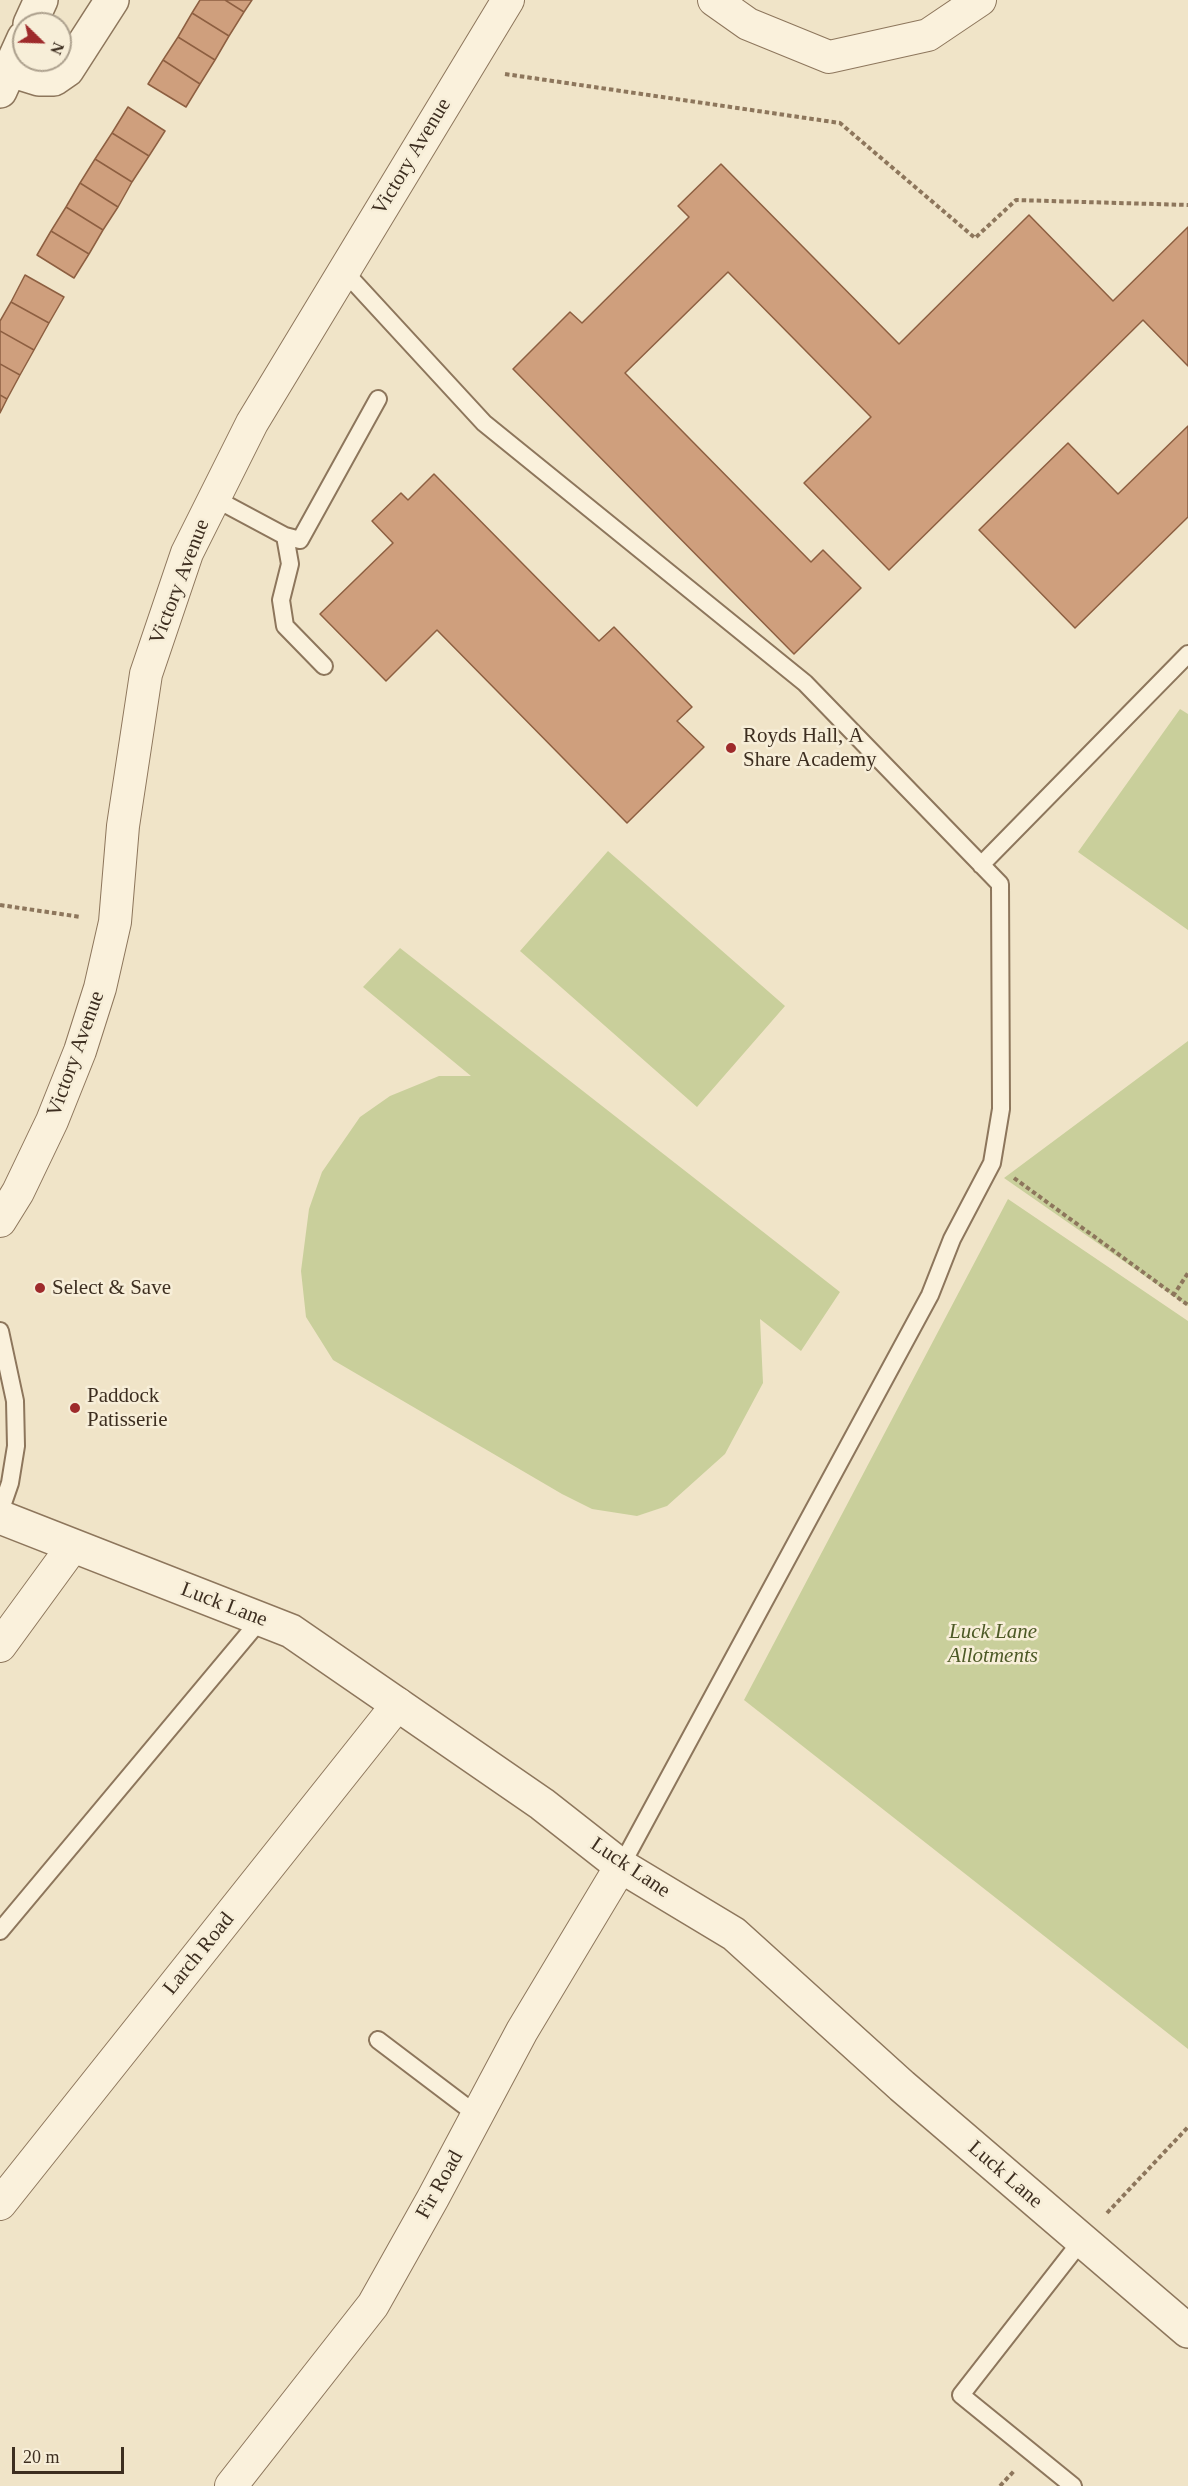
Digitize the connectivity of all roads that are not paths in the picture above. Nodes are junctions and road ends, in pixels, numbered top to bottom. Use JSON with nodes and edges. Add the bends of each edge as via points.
{"nodes":[{"id":1,"x":112,"y":0,"type":"edge"},
{"id":2,"x":508,"y":0,"type":"edge"},
{"id":3,"x":714,"y":0,"type":"edge"},
{"id":4,"x":980,"y":0,"type":"edge"},
{"id":5,"x":12,"y":65,"type":"edge"},
{"id":6,"x":5,"y":80,"type":"edge"},
{"id":7,"x":343,"y":270,"type":"junction"},
{"id":8,"x":378,"y":399,"type":"dead end"},
{"id":9,"x":214,"y":498,"type":"junction"},
{"id":10,"x":285,"y":536,"type":"junction"},
{"id":11,"x":1188,"y":654,"type":"edge"},
{"id":12,"x":324,"y":666,"type":"dead end"},
{"id":13,"x":981,"y":865,"type":"junction"},
{"id":14,"x":0,"y":1221,"type":"edge"},
{"id":15,"x":0,"y":1331,"type":"edge"},
{"id":16,"x":0,"y":1512,"type":"edge"},
{"id":17,"x":0,"y":1517,"type":"edge"},
{"id":18,"x":73,"y":1546,"type":"junction"},
{"id":19,"x":261,"y":1619,"type":"junction"},
{"id":20,"x":0,"y":1646,"type":"edge"},
{"id":21,"x":398,"y":1704,"type":"junction"},
{"id":22,"x":621,"y":1866,"type":"junction"},
{"id":23,"x":0,"y":1931,"type":"edge"},
{"id":24,"x":378,"y":2040,"type":"dead end"},
{"id":25,"x":477,"y":2115,"type":"junction"},
{"id":26,"x":0,"y":2204,"type":"edge"},
{"id":27,"x":1082,"y":2240,"type":"junction"},
{"id":28,"x":1188,"y":2331,"type":"edge"},
{"id":29,"x":231,"y":2486,"type":"edge"},
{"id":30,"x":1073,"y":2486,"type":"edge"}],
"edges":[{"from":1,"to":6,"type":"street","via":[[67,70],[54,78]]},
{"from":2,"to":7,"type":"street","name":"Victory Avenue"},
{"from":3,"to":4,"type":"street","via":[[748,24],[829,57],[928,34]]},
{"from":5,"to":6,"type":"street"},
{"from":7,"to":9,"type":"street","name":"Victory Avenue","via":[[252,423]]},
{"from":7,"to":13,"type":"lane","via":[[484,423],[805,683]]},
{"from":8,"to":10,"type":"lane","via":[[300,540]]},
{"from":9,"to":10,"type":"lane"},
{"from":9,"to":14,"type":"street","name":"Victory Avenue","via":[[187,553],[146,674],[123,826],[115,922],[100,988],[52,1121]]},
{"from":10,"to":12,"type":"lane","via":[[290,564],[281,600],[285,626]]},
{"from":11,"to":13,"type":"lane"},
{"from":13,"to":22,"type":"lane","via":[[1000,884],[1000,1109],[992,1162],[952,1239],[930,1295]]},
{"from":15,"to":16,"type":"lane","via":[[15,1401],[16,1446]]},
{"from":17,"to":18,"type":"street","name":"Luck Lane"},
{"from":18,"to":19,"type":"street","name":"Luck Lane"},
{"from":18,"to":20,"type":"street"},
{"from":19,"to":21,"type":"street","name":"Luck Lane","via":[[291,1631]]},
{"from":19,"to":23,"type":"lane"},
{"from":21,"to":22,"type":"street","name":"Luck Lane","via":[[542,1804]]},
{"from":21,"to":26,"type":"street","name":"Larch Road"},
{"from":22,"to":25,"type":"street","name":"Fir Road","via":[[522,2031]]},
{"from":22,"to":27,"type":"street","name":"Luck Lane","via":[[734,1934],[902,2086]]},
{"from":24,"to":25,"type":"lane"},
{"from":25,"to":29,"type":"street","name":"Fir Road","via":[[373,2304]]},
{"from":27,"to":28,"type":"street","name":"Luck Lane"},
{"from":27,"to":30,"type":"lane","via":[[961,2395]]}]}
